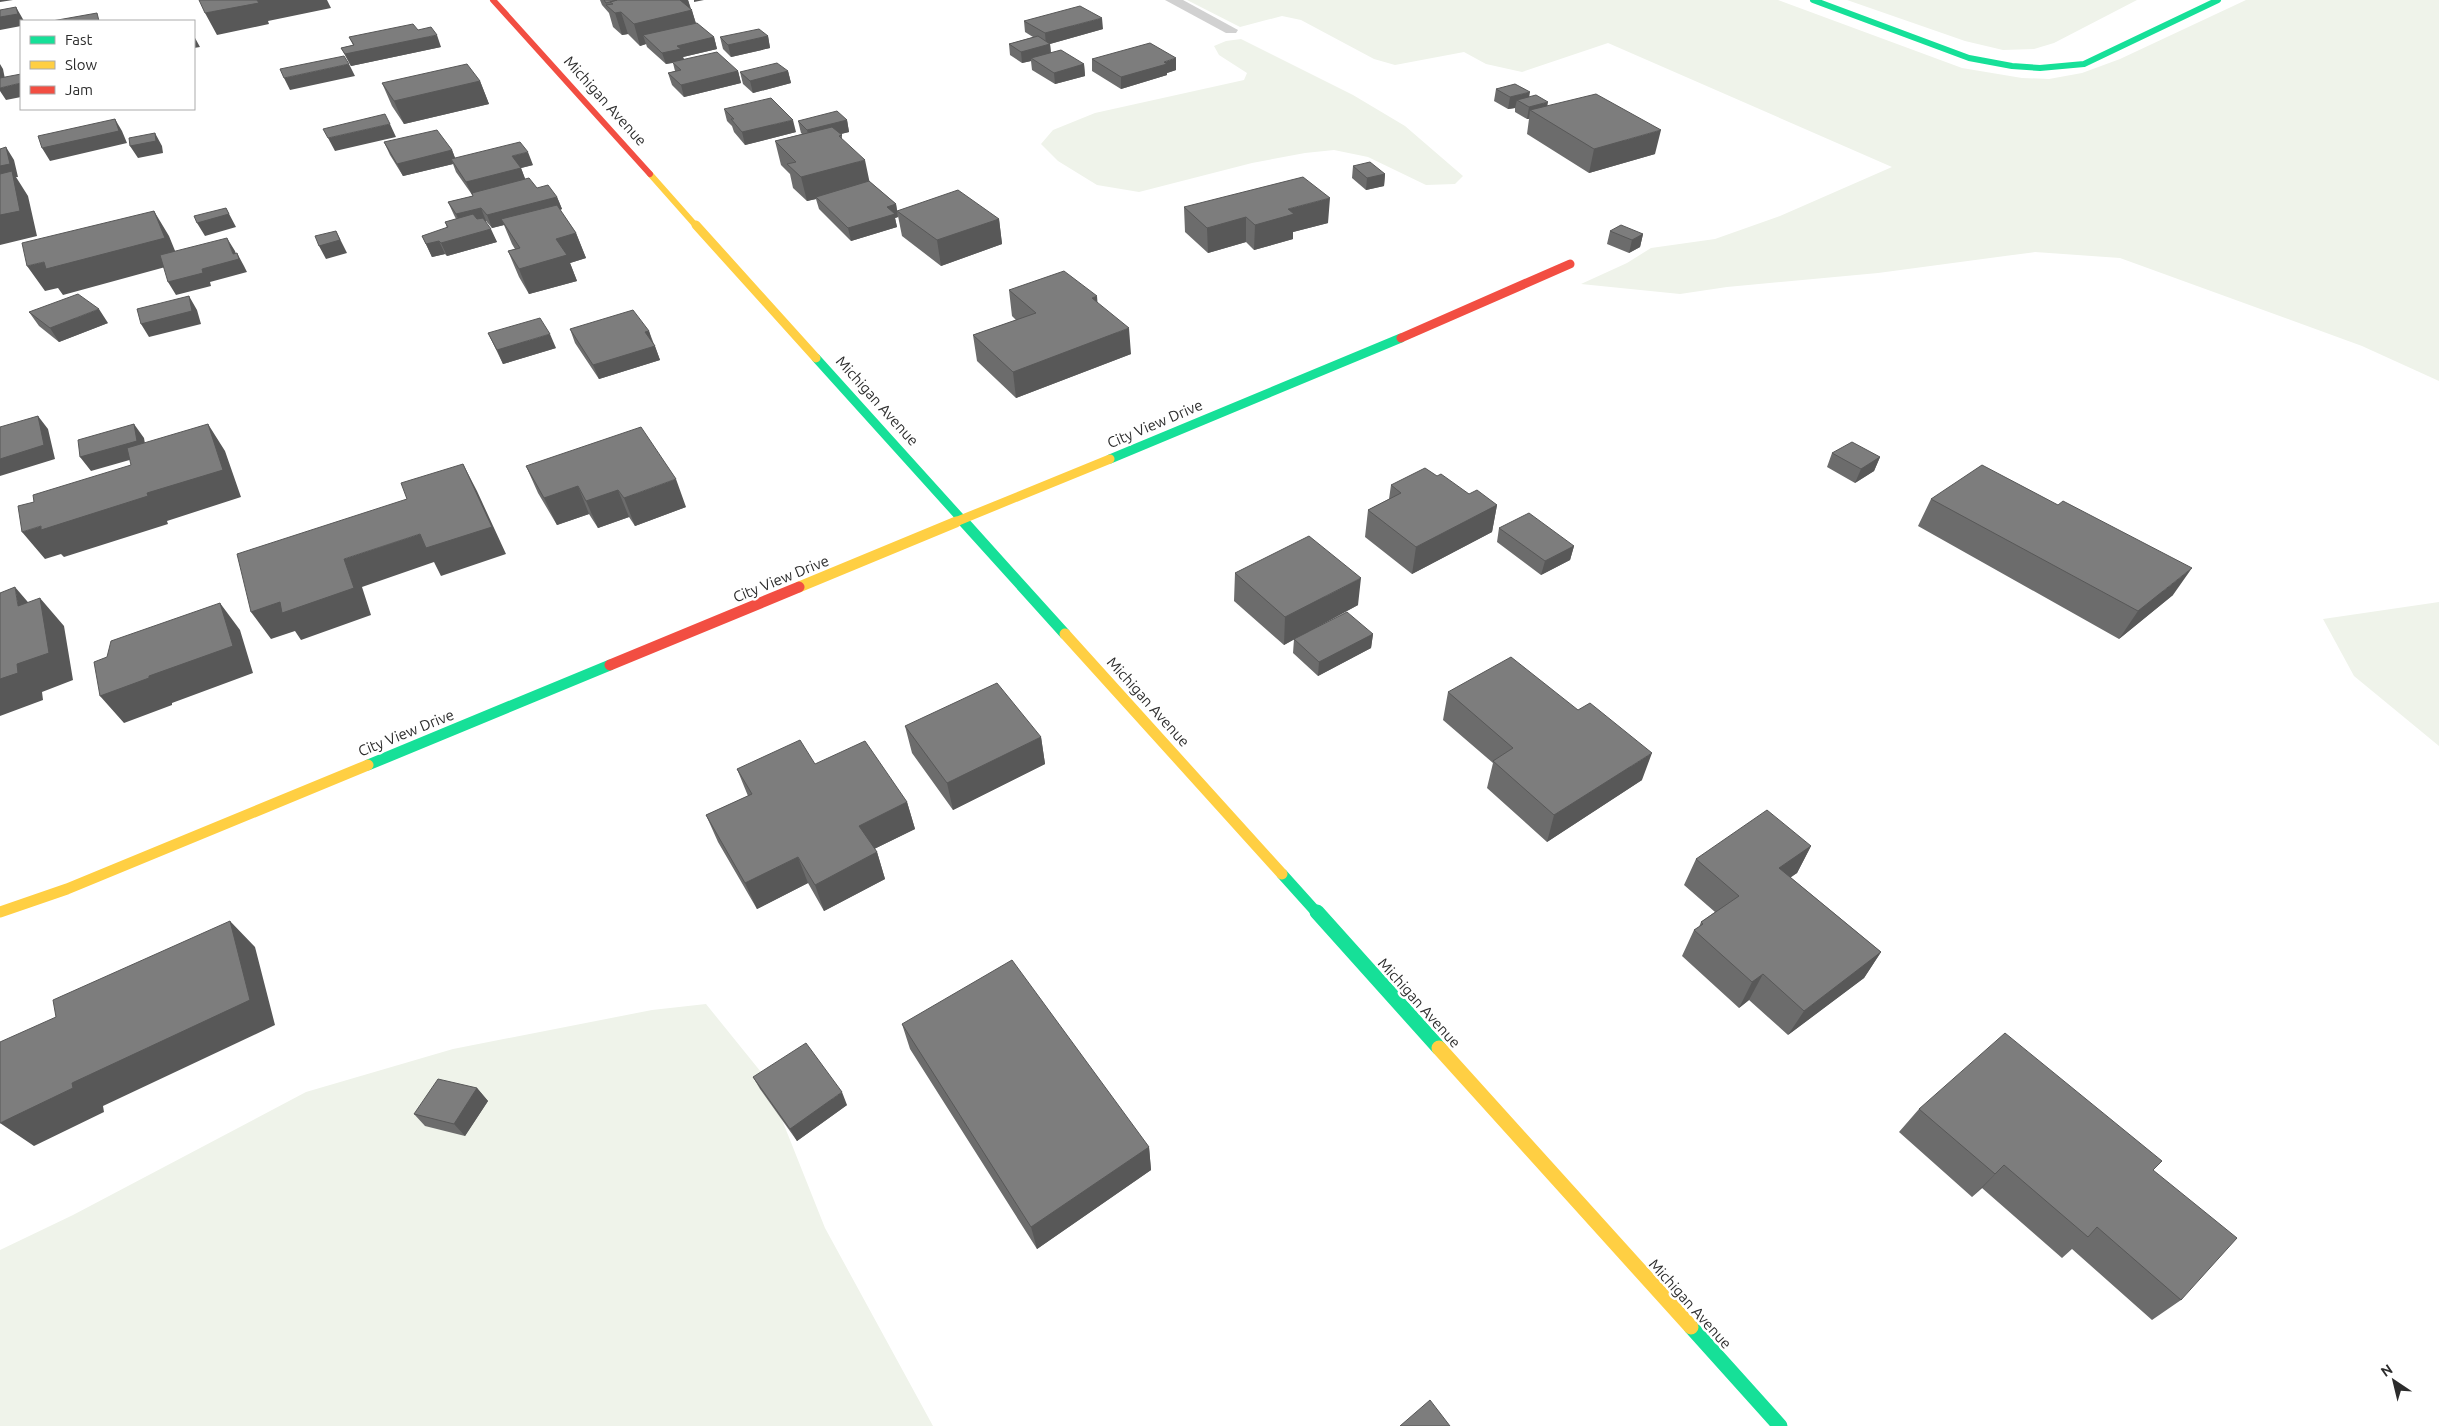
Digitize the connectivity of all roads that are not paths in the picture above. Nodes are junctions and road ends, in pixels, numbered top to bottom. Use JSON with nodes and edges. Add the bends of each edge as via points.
{"nodes":[{"id":1,"x":493,"y":0,"type":"edge"},
{"id":2,"x":1172,"y":0,"type":"edge"},
{"id":3,"x":1813,"y":0,"type":"edge"},
{"id":4,"x":2218,"y":0,"type":"edge"},
{"id":5,"x":1231,"y":30,"type":"dead end"},
{"id":6,"x":1570,"y":264,"type":"dead end"},
{"id":7,"x":964,"y":520,"type":"junction"},
{"id":8,"x":0,"y":912,"type":"edge"},
{"id":9,"x":1780,"y":1426,"type":"edge"}],
"edges":[{"from":1,"to":7,"type":"street","name":"Michigan Avenue"},
{"from":2,"to":5,"type":"street"},
{"from":3,"to":4,"type":"street","via":[[1933,46],[1996,65],[2044,69],[2084,64]]},
{"from":6,"to":7,"type":"street","name":"City View Drive","via":[[1436,324]]},
{"from":7,"to":8,"type":"street","name":"City View Drive","via":[[76,885]]},
{"from":7,"to":9,"type":"street","name":"Michigan Avenue"}]}
